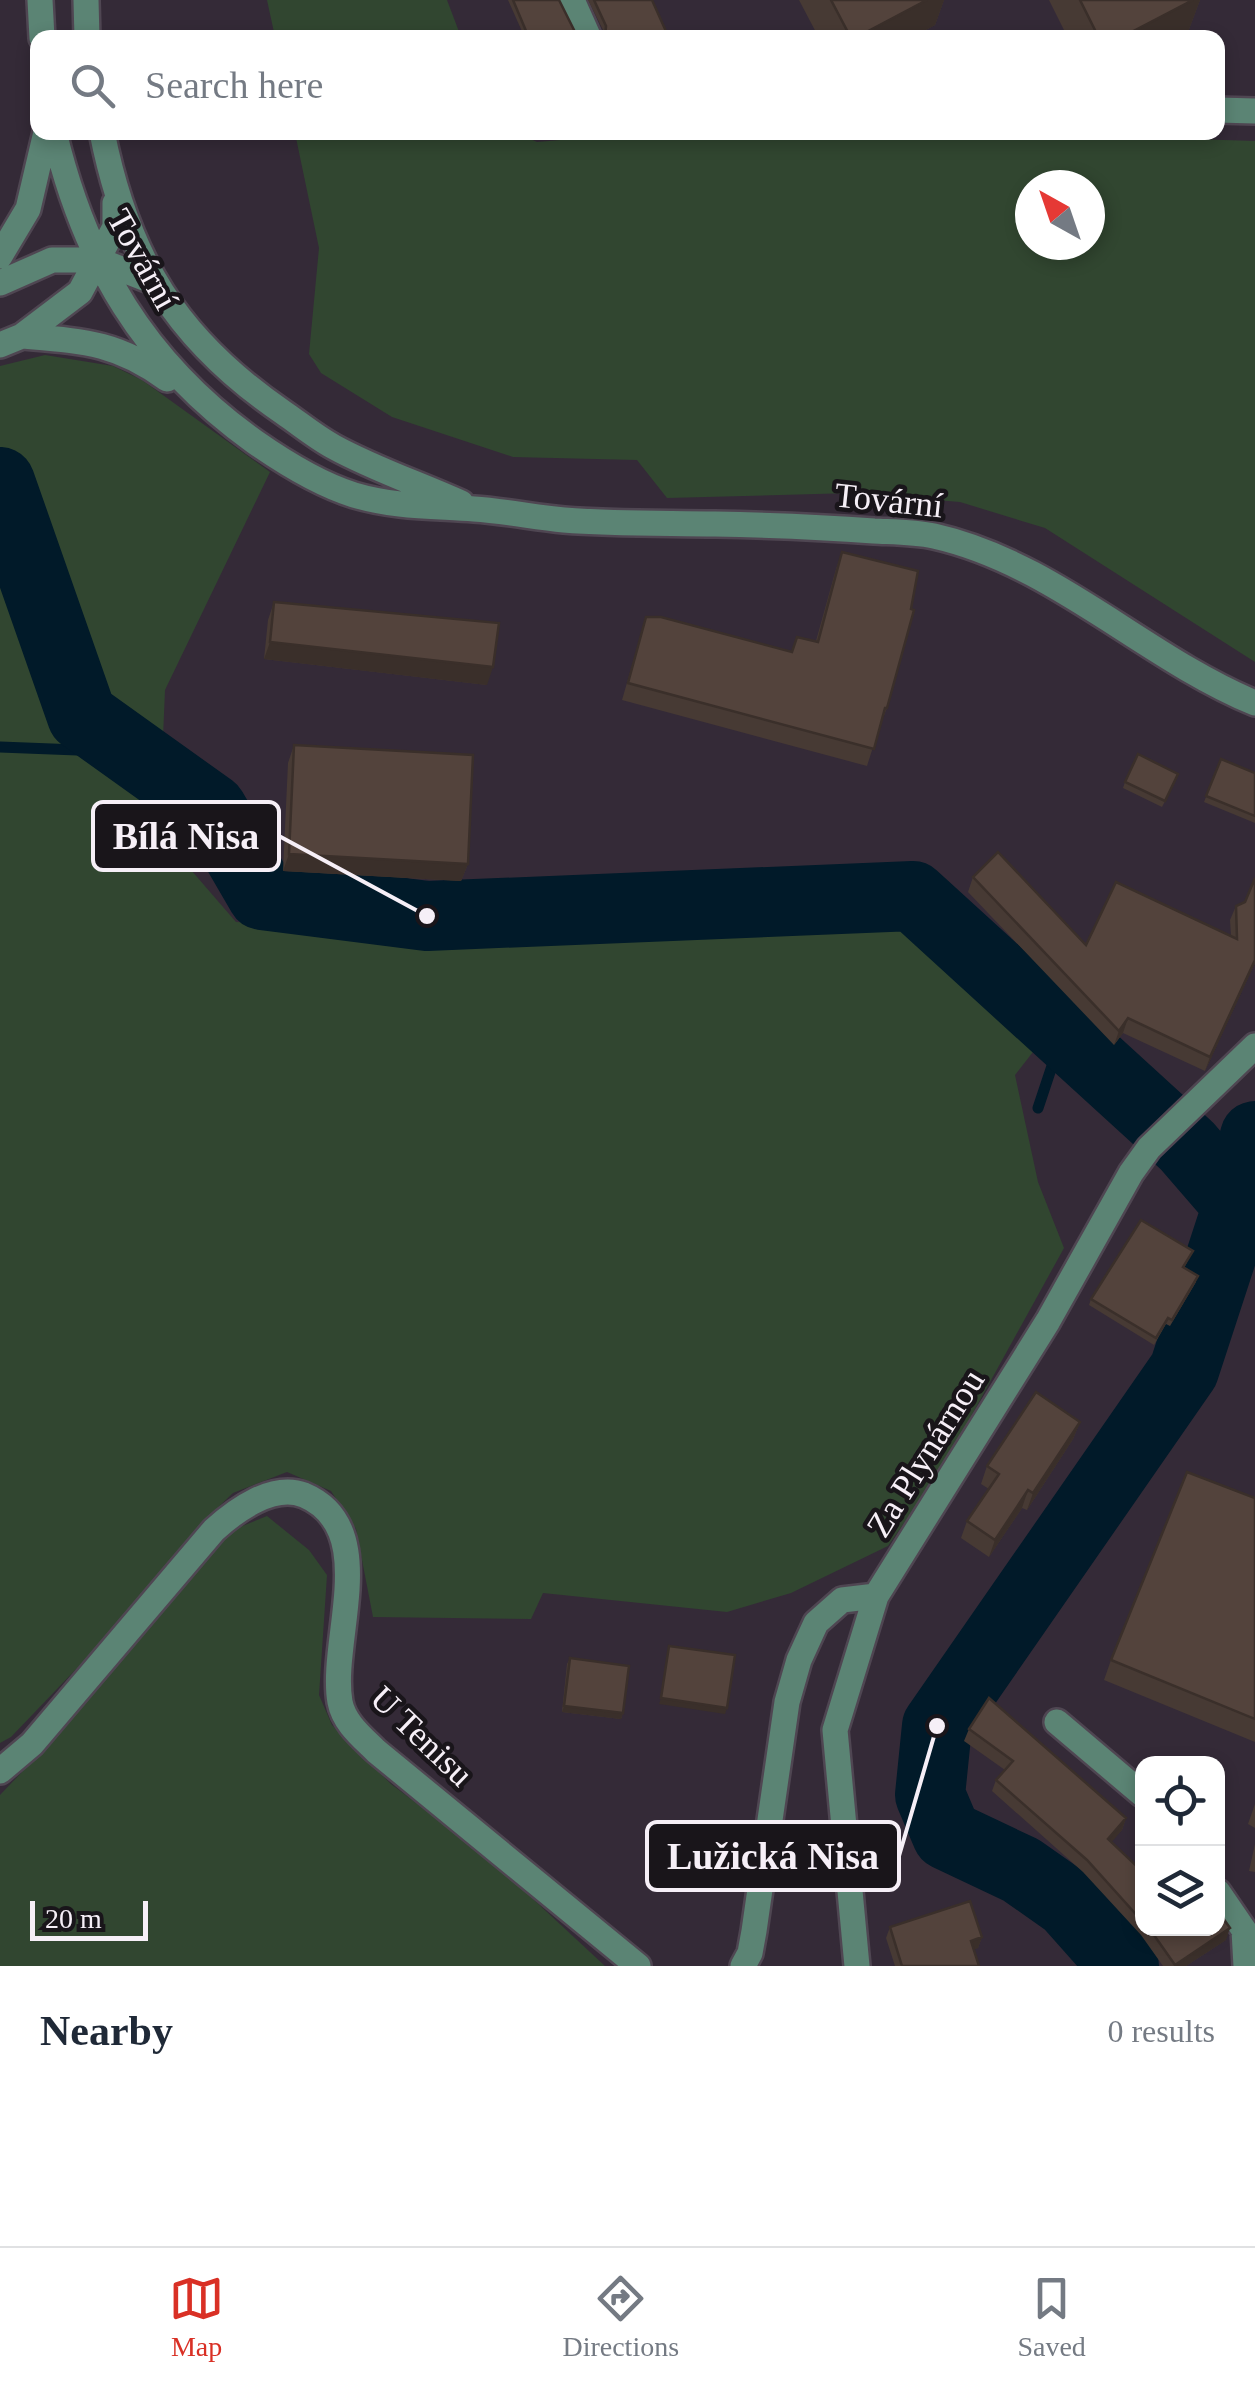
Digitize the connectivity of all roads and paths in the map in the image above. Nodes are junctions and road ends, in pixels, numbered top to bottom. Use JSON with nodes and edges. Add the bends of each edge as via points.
{"nodes":[{"id":1,"x":40,"y":0,"type":"edge"},
{"id":2,"x":86,"y":0,"type":"edge"},
{"id":3,"x":572,"y":0,"type":"edge"},
{"id":4,"x":42,"y":30,"type":"edge"},
{"id":5,"x":87,"y":30,"type":"edge"},
{"id":6,"x":585,"y":30,"type":"edge"},
{"id":7,"x":1225,"y":110,"type":"edge"},
{"id":8,"x":1255,"y":111,"type":"edge"},
{"id":9,"x":48,"y":140,"type":"edge"},
{"id":10,"x":52,"y":140,"type":"edge"},
{"id":11,"x":104,"y":140,"type":"edge"},
{"id":12,"x":114,"y":191,"type":"junction"},
{"id":13,"x":0,"y":256,"type":"edge"},
{"id":14,"x":98,"y":260,"type":"junction"},
{"id":15,"x":152,"y":280,"type":"junction"},
{"id":16,"x":0,"y":283,"type":"edge"},
{"id":17,"x":11,"y":341,"type":"edge"},
{"id":18,"x":223,"y":419,"type":"junction"},
{"id":19,"x":475,"y":508,"type":"junction"},
{"id":20,"x":1255,"y":702,"type":"edge"},
{"id":21,"x":1255,"y":1046,"type":"edge"},
{"id":22,"x":876,"y":1596,"type":"junction"},
{"id":23,"x":1057,"y":1722,"type":"dead end"},
{"id":24,"x":0,"y":1771,"type":"edge"},
{"id":25,"x":1135,"y":1788,"type":"edge"},
{"id":26,"x":1225,"y":1902,"type":"edge"},
{"id":27,"x":638,"y":1966,"type":"edge"},
{"id":28,"x":743,"y":1966,"type":"edge"},
{"id":29,"x":857,"y":1966,"type":"edge"},
{"id":30,"x":1246,"y":1966,"type":"edge"}],
"edges":[{"from":1,"to":4,"type":"street"},
{"from":2,"to":5,"type":"street"},
{"from":3,"to":6,"type":"street"},
{"from":7,"to":8,"type":"street"},
{"from":9,"to":13,"type":"street","via":[[28,208]]},
{"from":10,"to":14,"type":"street","name":"Tovární"},
{"from":11,"to":12,"type":"street","name":"Tovární"},
{"from":12,"to":14,"type":"street","via":[[115,227]]},
{"from":12,"to":15,"type":"street","name":"Tovární"},
{"from":14,"to":15,"type":"street"},
{"from":14,"to":16,"type":"street","via":[[52,260]]},
{"from":14,"to":17,"type":"street","via":[[80,292]]},
{"from":14,"to":18,"type":"street","name":"Tovární","via":[[160,357]]},
{"from":15,"to":19,"type":"street","name":"Tovární","via":[[192,336],[240,383],[334,447]]},
{"from":17,"to":18,"type":"street","via":[[91,342],[138,357]]},
{"from":18,"to":19,"type":"street","name":"Tovární","via":[[286,464],[352,495],[410,508]]},
{"from":19,"to":20,"type":"street","name":"Tovární","via":[[566,520],[932,535],[1032,574]]},
{"from":21,"to":22,"type":"street","name":"Za Plynárnou","via":[[1149,1148]]},
{"from":22,"to":28,"type":"street","via":[[842,1600],[816,1623],[799,1660]]},
{"from":22,"to":29,"type":"street","name":"Za Plynárnou","via":[[835,1730]]},
{"from":23,"to":25,"type":"street"},
{"from":24,"to":27,"type":"street","name":"U Tenisu","via":[[32,1744],[214,1530],[272,1494],[299,1493],[331,1516],[348,1546],[338,1682],[350,1725]]},
{"from":26,"to":30,"type":"street","via":[[1244,1930]]}]}
